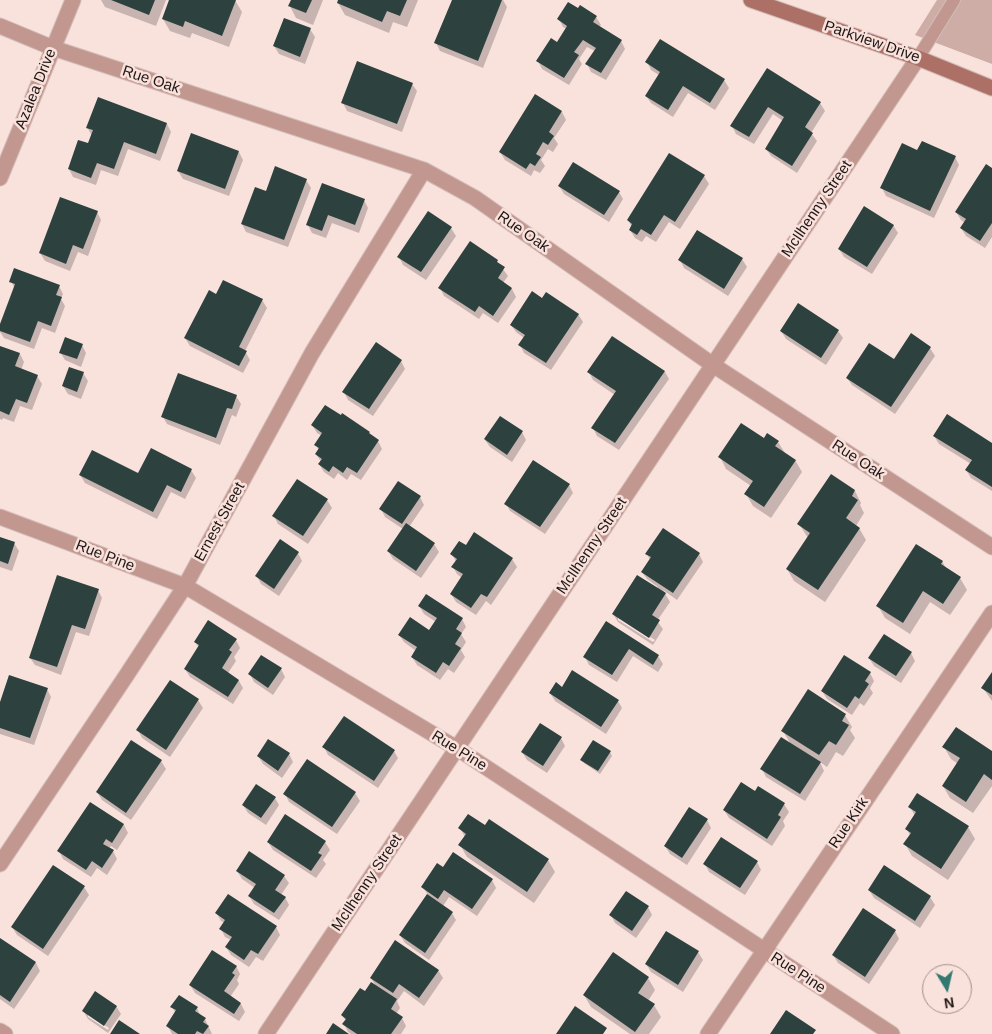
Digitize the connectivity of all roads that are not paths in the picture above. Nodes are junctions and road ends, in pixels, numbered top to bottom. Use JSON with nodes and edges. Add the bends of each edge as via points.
{"nodes":[{"id":1,"x":73,"y":0,"type":"edge"},
{"id":2,"x":751,"y":0,"type":"edge"},
{"id":3,"x":954,"y":0,"type":"edge"},
{"id":4,"x":0,"y":26,"type":"edge"},
{"id":5,"x":53,"y":48,"type":"junction"},
{"id":6,"x":918,"y":58,"type":"junction"},
{"id":7,"x":992,"y":88,"type":"edge"},
{"id":8,"x":424,"y":170,"type":"junction"},
{"id":9,"x":0,"y":178,"type":"edge"},
{"id":10,"x":713,"y":365,"type":"junction"},
{"id":11,"x":0,"y":517,"type":"edge"},
{"id":12,"x":992,"y":548,"type":"edge"},
{"id":13,"x":185,"y":586,"type":"junction"},
{"id":14,"x":992,"y":613,"type":"edge"},
{"id":15,"x":458,"y":749,"type":"junction"},
{"id":16,"x":0,"y":864,"type":"edge"},
{"id":17,"x":763,"y":950,"type":"junction"},
{"id":18,"x":0,"y":1031,"type":"edge"},
{"id":19,"x":5,"y":1034,"type":"edge"},
{"id":20,"x":266,"y":1034,"type":"edge"},
{"id":21,"x":708,"y":1034,"type":"edge"},
{"id":22,"x":892,"y":1034,"type":"edge"}],
"edges":[{"from":1,"to":5,"type":"street","name":"Azalea Drive"},
{"from":2,"to":6,"type":"main road","name":"Parkview Drive"},
{"from":3,"to":6,"type":"lane"},
{"from":4,"to":5,"type":"street","name":"Rue Oak"},
{"from":5,"to":8,"type":"street","name":"Rue Oak"},
{"from":5,"to":9,"type":"street","name":"Azalea Drive"},
{"from":6,"to":7,"type":"main road","name":"Parkview Drive"},
{"from":6,"to":10,"type":"street","name":"McIlhenny Street"},
{"from":8,"to":10,"type":"street","name":"Rue Oak","via":[[475,198]]},
{"from":8,"to":13,"type":"street","name":"Ernest Street","via":[[312,353]]},
{"from":10,"to":12,"type":"street","name":"Rue Oak"},
{"from":10,"to":15,"type":"street","name":"McIlhenny Street"},
{"from":11,"to":13,"type":"street","name":"Rue Pine"},
{"from":13,"to":15,"type":"street","name":"Rue Pine"},
{"from":13,"to":16,"type":"street","name":"Ernest Street"},
{"from":14,"to":17,"type":"street","name":"Rue Kirk"},
{"from":15,"to":17,"type":"street","name":"Rue Pine"},
{"from":15,"to":20,"type":"street","name":"McIlhenny Street"},
{"from":17,"to":21,"type":"street","name":"Rue Kirk"},
{"from":17,"to":22,"type":"street","name":"Rue Pine"},
{"from":18,"to":19,"type":"street"}]}
